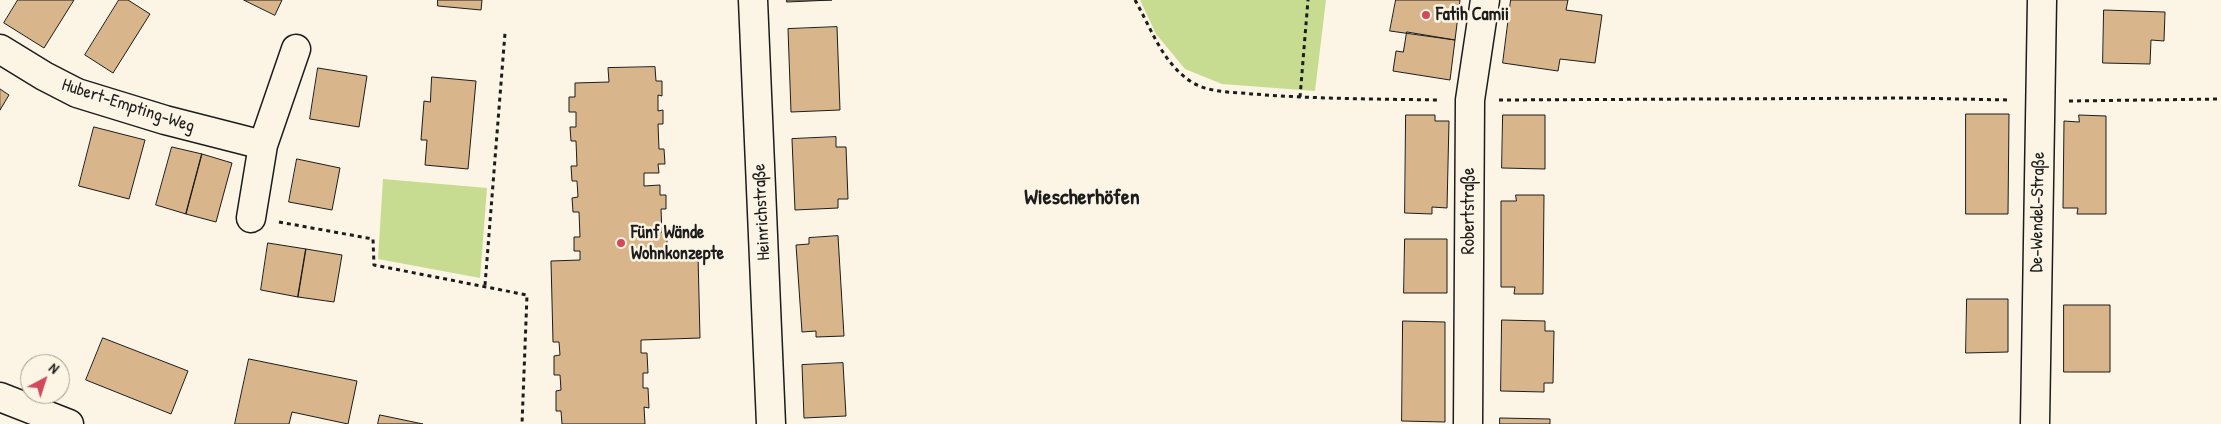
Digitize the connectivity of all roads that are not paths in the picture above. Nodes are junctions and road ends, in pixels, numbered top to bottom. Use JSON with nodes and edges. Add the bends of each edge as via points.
{"nodes":[{"id":1,"x":754,"y":0,"type":"edge"},
{"id":2,"x":1485,"y":0,"type":"edge"},
{"id":3,"x":2042,"y":0,"type":"edge"},
{"id":4,"x":0,"y":49,"type":"edge"},
{"id":5,"x":296,"y":49,"type":"dead end"},
{"id":6,"x":263,"y":145,"type":"junction"},
{"id":7,"x":251,"y":218,"type":"road end"},
{"id":8,"x":0,"y":397,"type":"edge"},
{"id":9,"x":69,"y":424,"type":"edge"},
{"id":10,"x":771,"y":424,"type":"edge"},
{"id":11,"x":1468,"y":424,"type":"edge"},
{"id":12,"x":2035,"y":424,"type":"edge"}],
"edges":[{"from":1,"to":10,"type":"street","name":"Heinrichstraße"},
{"from":2,"to":11,"type":"street","name":"Robertstraße","via":[[1470,100]]},
{"from":3,"to":12,"type":"street","name":"De-Wendel-Straße"},
{"from":4,"to":6,"type":"street","name":"Hubert-Empting-Weg","via":[[78,93],[164,120]]},
{"from":5,"to":6,"type":"street"},
{"from":6,"to":7,"type":"street"},
{"from":8,"to":9,"type":"street"}]}
